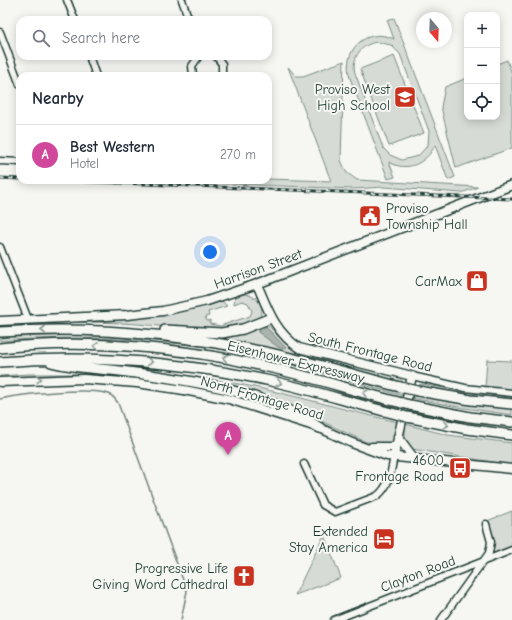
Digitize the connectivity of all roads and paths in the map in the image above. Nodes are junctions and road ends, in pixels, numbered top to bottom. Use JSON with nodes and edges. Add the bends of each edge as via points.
{"nodes":[{"id":1,"x":67,"y":0,"type":"edge"},
{"id":2,"x":182,"y":0,"type":"edge"},
{"id":3,"x":73,"y":16,"type":"edge"},
{"id":4,"x":188,"y":16,"type":"edge"},
{"id":5,"x":0,"y":32,"type":"edge"},
{"id":6,"x":90,"y":60,"type":"edge"},
{"id":7,"x":196,"y":60,"type":"edge"},
{"id":8,"x":219,"y":60,"type":"edge"},
{"id":9,"x":95,"y":72,"type":"edge"},
{"id":10,"x":193,"y":72,"type":"edge"},
{"id":11,"x":222,"y":72,"type":"edge"},
{"id":12,"x":16,"y":74,"type":"edge"},
{"id":13,"x":0,"y":161,"type":"edge"},
{"id":14,"x":16,"y":162,"type":"edge"},
{"id":15,"x":512,"y":185,"type":"edge"},
{"id":16,"x":0,"y":247,"type":"edge"},
{"id":17,"x":257,"y":284,"type":"junction"},
{"id":18,"x":271,"y":318,"type":"junction"},
{"id":19,"x":28,"y":319,"type":"junction"},
{"id":20,"x":0,"y":321,"type":"edge"},
{"id":21,"x":82,"y":330,"type":"junction"},
{"id":22,"x":0,"y":332,"type":"edge"},
{"id":23,"x":0,"y":348,"type":"edge"},
{"id":24,"x":42,"y":360,"type":"junction"},
{"id":25,"x":0,"y":362,"type":"edge"},
{"id":26,"x":412,"y":376,"type":"junction"},
{"id":27,"x":0,"y":382,"type":"edge"},
{"id":28,"x":512,"y":393,"type":"edge"},
{"id":29,"x":512,"y":404,"type":"edge"},
{"id":30,"x":512,"y":422,"type":"edge"},
{"id":31,"x":320,"y":428,"type":"junction"},
{"id":32,"x":512,"y":435,"type":"edge"},
{"id":33,"x":398,"y":437,"type":"junction"},
{"id":34,"x":347,"y":439,"type":"junction"},
{"id":35,"x":396,"y":448,"type":"junction"},
{"id":36,"x":394,"y":456,"type":"junction"},
{"id":37,"x":413,"y":457,"type":"junction"},
{"id":38,"x":304,"y":464,"type":"dead end"},
{"id":39,"x":512,"y":469,"type":"edge"},
{"id":40,"x":486,"y":524,"type":"dead end"},
{"id":41,"x":512,"y":550,"type":"edge"},
{"id":42,"x":485,"y":561,"type":"junction"},
{"id":43,"x":334,"y":620,"type":"edge"},
{"id":44,"x":441,"y":620,"type":"edge"}],
"edges":[{"from":1,"to":3,"type":"street"},
{"from":2,"to":4,"type":"street"},
{"from":5,"to":12,"type":"street"},
{"from":6,"to":9,"type":"street"},
{"from":7,"to":10,"type":"street","via":[[192,66]]},
{"from":8,"to":11,"type":"street"},
{"from":13,"to":14,"type":"street"},
{"from":15,"to":17,"type":"main road","name":"Harrison Street"},
{"from":16,"to":19,"type":"street"},
{"from":17,"to":18,"type":"main road","name":"South Frontage Road"},
{"from":17,"to":19,"type":"main road","name":"Harrison Street","via":[[207,301],[151,313]]},
{"from":18,"to":21,"type":"highway","via":[[243,330],[222,333],[94,326]]},
{"from":18,"to":26,"type":"main road","name":"South Frontage Road","via":[[286,338],[299,348]]},
{"from":19,"to":20,"type":"main road","name":"Harrison Street"},
{"from":21,"to":22,"type":"highway","one_way":true},
{"from":21,"to":29,"type":"highway","bridge":true,"via":[[172,336],[226,345],[418,391]]},
{"from":30,"to":23,"type":"highway","name":"Eisenhower Expressway","one_way":true,"via":[[470,417],[406,404],[267,366],[187,352],[93,346]]},
{"from":24,"to":25,"type":"highway","name":"Eisenhower Expressway"},
{"from":24,"to":31,"type":"highway","via":[[66,366],[174,379],[231,391],[279,407]]},
{"from":24,"to":32,"type":"highway","name":"Eisenhower Expressway","one_way":true,"via":[[127,361],[224,371],[403,416]]},
{"from":26,"to":28,"type":"street","name":"South Frontage Road","via":[[465,388]]},
{"from":26,"to":33,"type":"main road"},
{"from":27,"to":31,"type":"main road","name":"North Frontage Road","one_way":true,"via":[[84,378],[150,384],[228,399]]},
{"from":31,"to":34,"type":"main road","name":"North Frontage Road"},
{"from":33,"to":35,"type":"main road"},
{"from":33,"to":37,"type":"main road"},
{"from":34,"to":35,"type":"main road","via":[[372,447]]},
{"from":34,"to":36,"type":"main road","name":"North Frontage Road","via":[[352,443]]},
{"from":35,"to":36,"type":"main road"},
{"from":36,"to":37,"type":"main road","name":"North Frontage Road"},
{"from":36,"to":38,"type":"street","via":[[383,492],[335,512],[323,505]]},
{"from":37,"to":39,"type":"main road","name":"North Frontage Road"},
{"from":40,"to":42,"type":"street","via":[[491,542]]},
{"from":41,"to":42,"type":"street","name":"Clayton Road"},
{"from":42,"to":43,"type":"street","name":"Clayton Road"},
{"from":42,"to":44,"type":"street"}]}
